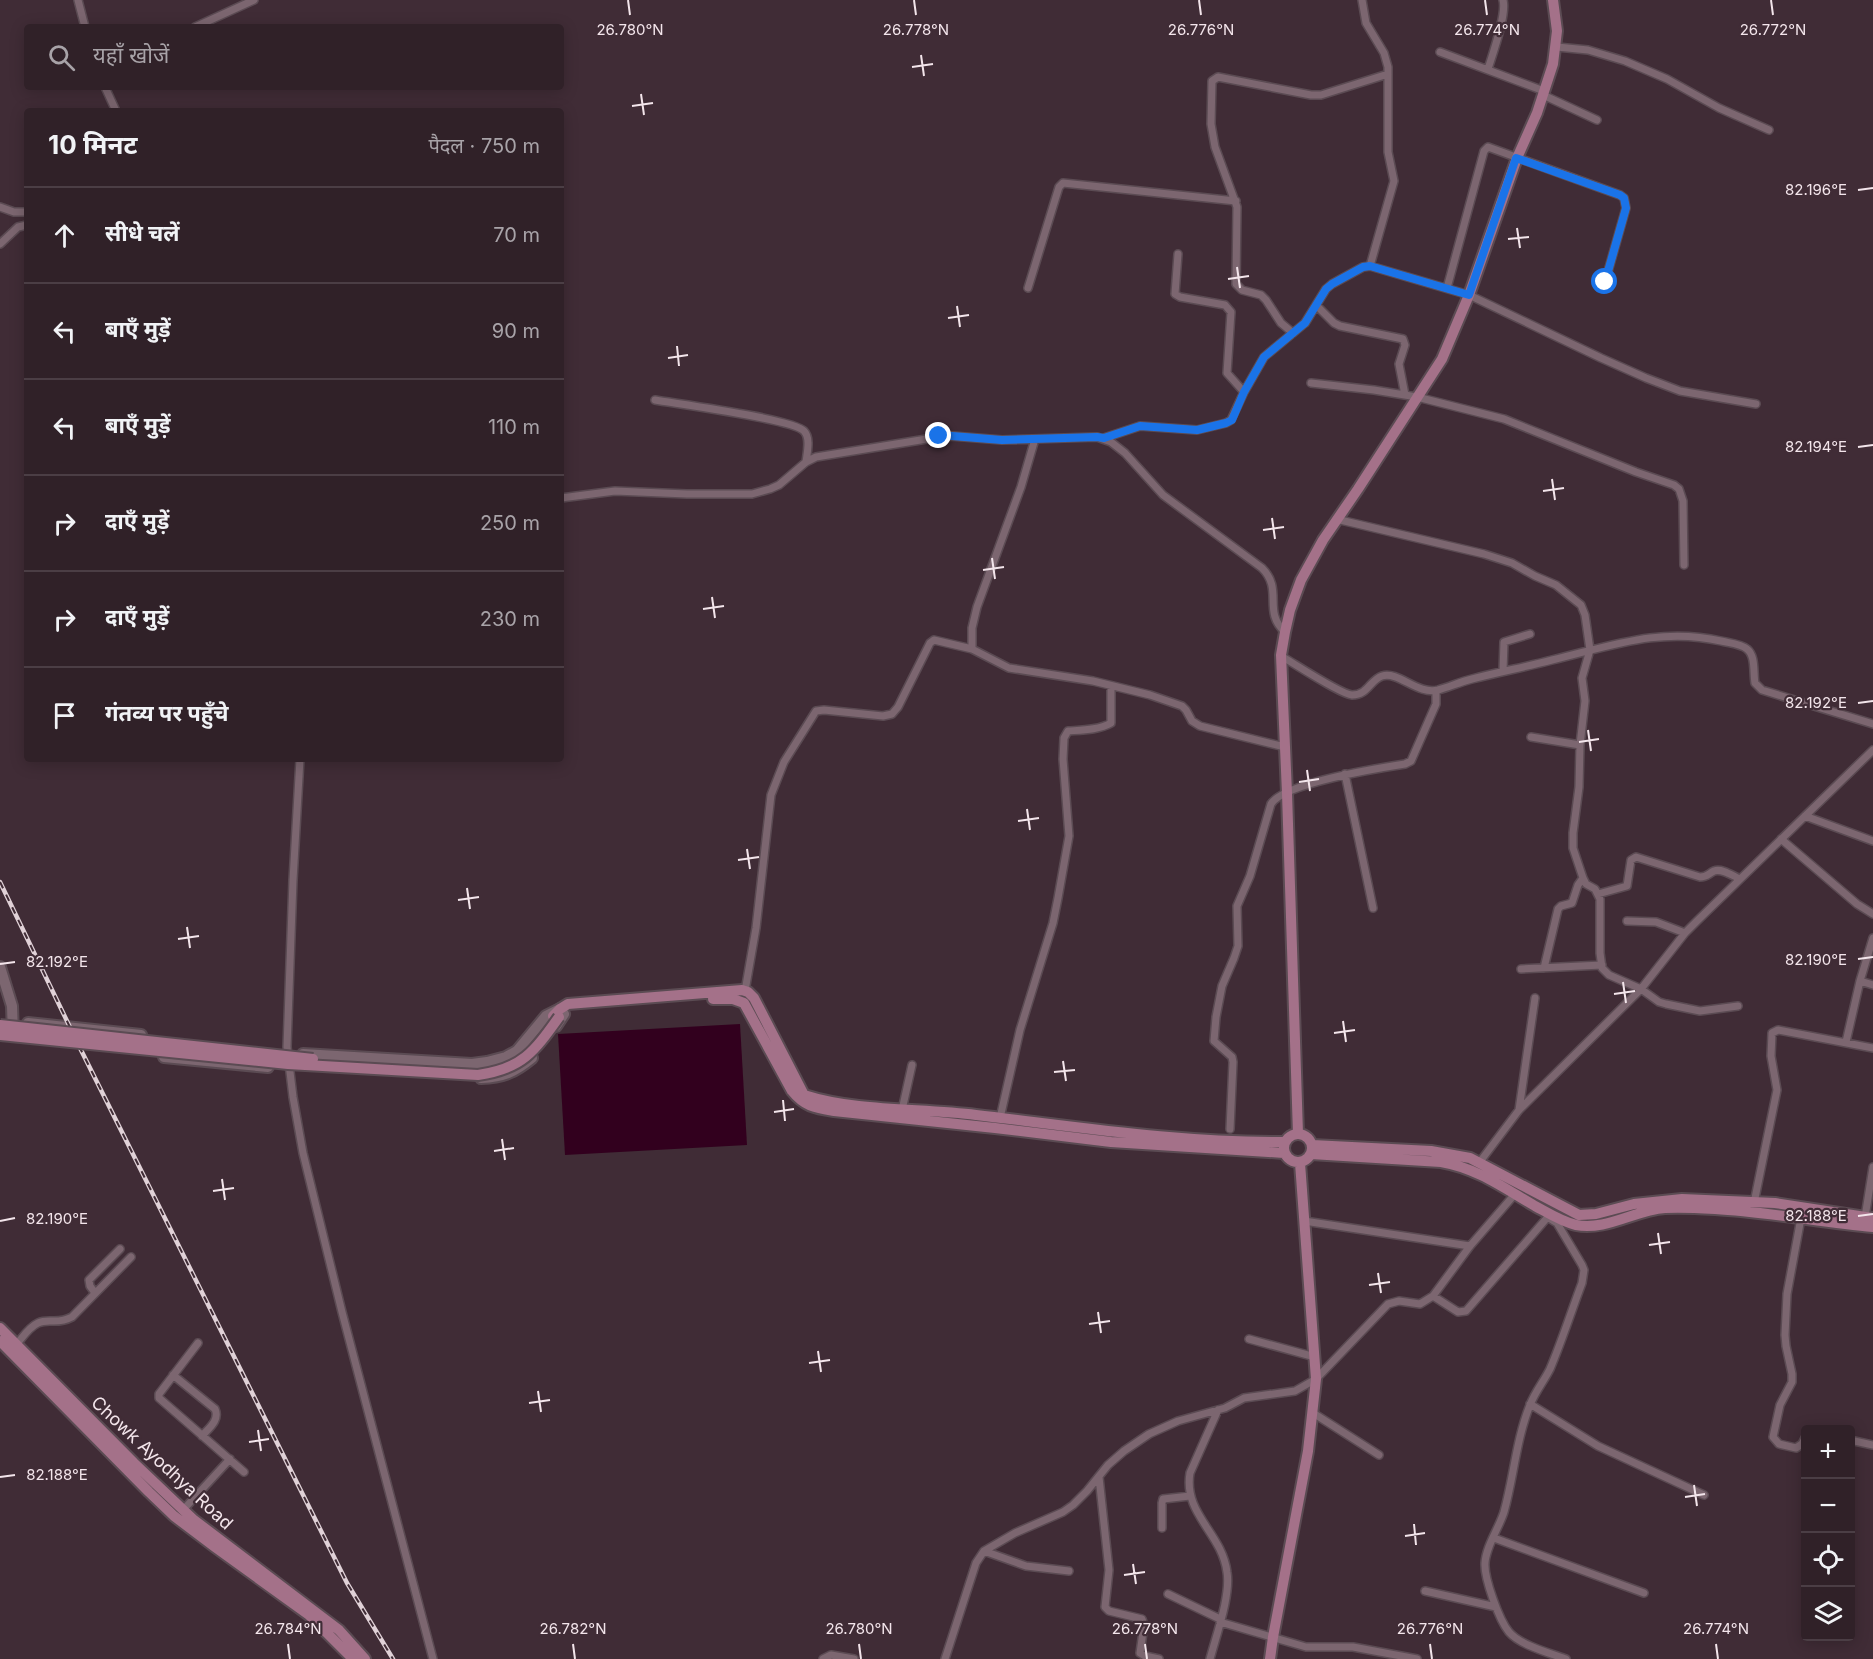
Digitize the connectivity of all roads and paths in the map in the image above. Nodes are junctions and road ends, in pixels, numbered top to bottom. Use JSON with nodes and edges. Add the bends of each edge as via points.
{"nodes":[{"id":1,"x":78,"y":0,"type":"edge"},
{"id":2,"x":254,"y":0,"type":"edge"},
{"id":3,"x":1362,"y":0,"type":"edge"},
{"id":4,"x":1503,"y":0,"type":"edge"},
{"id":5,"x":1553,"y":0,"type":"edge"},
{"id":6,"x":84,"y":24,"type":"edge"},
{"id":7,"x":202,"y":24,"type":"edge"},
{"id":8,"x":1557,"y":47,"type":"junction"},
{"id":9,"x":1440,"y":51,"type":"dead end"},
{"id":10,"x":1488,"y":69,"type":"junction"},
{"id":11,"x":1388,"y":74,"type":"junction"},
{"id":12,"x":107,"y":90,"type":"edge"},
{"id":13,"x":1544,"y":93,"type":"junction"},
{"id":14,"x":112,"y":108,"type":"edge"},
{"id":15,"x":1597,"y":120,"type":"dead end"},
{"id":16,"x":1769,"y":130,"type":"dead end"},
{"id":17,"x":1516,"y":158,"type":"junction"},
{"id":18,"x":1236,"y":201,"type":"junction"},
{"id":19,"x":0,"y":207,"type":"edge"},
{"id":20,"x":24,"y":212,"type":"edge"},
{"id":21,"x":24,"y":226,"type":"edge"},
{"id":22,"x":0,"y":244,"type":"edge"},
{"id":23,"x":1178,"y":254,"type":"dead end"},
{"id":24,"x":1370,"y":266,"type":"junction"},
{"id":25,"x":1605,"y":282,"type":"dead end"},
{"id":26,"x":1028,"y":288,"type":"dead end"},
{"id":27,"x":1447,"y":288,"type":"junction"},
{"id":28,"x":1469,"y":295,"type":"junction"},
{"id":29,"x":1316,"y":305,"type":"junction"},
{"id":30,"x":1293,"y":333,"type":"junction"},
{"id":31,"x":1311,"y":383,"type":"dead end"},
{"id":32,"x":1244,"y":392,"type":"junction"},
{"id":33,"x":1405,"y":395,"type":"junction"},
{"id":34,"x":1417,"y":397,"type":"junction"},
{"id":35,"x":655,"y":400,"type":"dead end"},
{"id":36,"x":1756,"y":404,"type":"dead end"},
{"id":37,"x":1104,"y":438,"type":"junction"},
{"id":38,"x":1035,"y":439,"type":"junction"},
{"id":39,"x":806,"y":462,"type":"junction"},
{"id":40,"x":564,"y":498,"type":"edge"},
{"id":41,"x":1336,"y":519,"type":"junction"},
{"id":42,"x":1684,"y":565,"type":"dead end"},
{"id":43,"x":1284,"y":632,"type":"junction"},
{"id":44,"x":1530,"y":634,"type":"dead end"},
{"id":45,"x":972,"y":649,"type":"junction"},
{"id":46,"x":1590,"y":650,"type":"junction"},
{"id":47,"x":1281,"y":656,"type":"junction"},
{"id":48,"x":1503,"y":671,"type":"junction"},
{"id":49,"x":1111,"y":686,"type":"junction"},
{"id":50,"x":1436,"y":691,"type":"junction"},
{"id":51,"x":1873,"y":724,"type":"edge"},
{"id":52,"x":1531,"y":737,"type":"dead end"},
{"id":53,"x":1580,"y":745,"type":"junction"},
{"id":54,"x":1285,"y":747,"type":"junction"},
{"id":55,"x":1873,"y":750,"type":"edge"},
{"id":56,"x":300,"y":762,"type":"edge"},
{"id":57,"x":1346,"y":774,"type":"junction"},
{"id":58,"x":1287,"y":793,"type":"junction"},
{"id":59,"x":1805,"y":816,"type":"junction"},
{"id":60,"x":1781,"y":839,"type":"junction"},
{"id":61,"x":1873,"y":842,"type":"edge"},
{"id":62,"x":1583,"y":878,"type":"junction"},
{"id":63,"x":1740,"y":879,"type":"junction"},
{"id":64,"x":1598,"y":894,"type":"junction"},
{"id":65,"x":1373,"y":908,"type":"dead end"},
{"id":66,"x":1873,"y":914,"type":"edge"},
{"id":67,"x":1627,"y":921,"type":"dead end"},
{"id":68,"x":1685,"y":933,"type":"junction"},
{"id":69,"x":1873,"y":938,"type":"edge"},
{"id":70,"x":1602,"y":965,"type":"junction"},
{"id":71,"x":0,"y":968,"type":"edge"},
{"id":72,"x":1544,"y":968,"type":"junction"},
{"id":73,"x":1521,"y":969,"type":"dead end"},
{"id":74,"x":1860,"y":981,"type":"junction"},
{"id":75,"x":1873,"y":985,"type":"edge"},
{"id":76,"x":1641,"y":989,"type":"junction"},
{"id":77,"x":745,"y":991,"type":"junction"},
{"id":78,"x":1535,"y":998,"type":"dead end"},
{"id":79,"x":1738,"y":1006,"type":"dead end"},
{"id":80,"x":559,"y":1014,"type":"junction"},
{"id":81,"x":13,"y":1022,"type":"junction"},
{"id":82,"x":0,"y":1023,"type":"edge"},
{"id":83,"x":0,"y":1037,"type":"edge"},
{"id":84,"x":14,"y":1041,"type":"junction"},
{"id":85,"x":1846,"y":1042,"type":"junction"},
{"id":86,"x":1873,"y":1048,"type":"edge"},
{"id":87,"x":288,"y":1053,"type":"junction"},
{"id":88,"x":912,"y":1065,"type":"dead end"},
{"id":89,"x":290,"y":1069,"type":"junction"},
{"id":90,"x":902,"y":1110,"type":"junction"},
{"id":91,"x":1519,"y":1110,"type":"junction"},
{"id":92,"x":1000,"y":1118,"type":"junction"},
{"id":93,"x":1230,"y":1129,"type":"dead end"},
{"id":94,"x":1298,"y":1134,"type":"junction"},
{"id":95,"x":1284,"y":1148,"type":"junction"},
{"id":96,"x":1311,"y":1149,"type":"junction"},
{"id":97,"x":1300,"y":1163,"type":"junction"},
{"id":98,"x":1479,"y":1163,"type":"junction"},
{"id":99,"x":1873,"y":1167,"type":"edge"},
{"id":100,"x":1515,"y":1194,"type":"junction"},
{"id":101,"x":1754,"y":1203,"type":"junction"},
{"id":102,"x":1801,"y":1218,"type":"junction"},
{"id":103,"x":1869,"y":1218,"type":"edge"},
{"id":104,"x":1304,"y":1221,"type":"junction"},
{"id":105,"x":1873,"y":1227,"type":"edge"},
{"id":106,"x":1470,"y":1246,"type":"junction"},
{"id":107,"x":120,"y":1249,"type":"dead end"},
{"id":108,"x":131,"y":1257,"type":"dead end"},
{"id":109,"x":95,"y":1293,"type":"junction"},
{"id":110,"x":1433,"y":1296,"type":"junction"},
{"id":111,"x":0,"y":1328,"type":"edge"},
{"id":112,"x":1249,"y":1339,"type":"dead end"},
{"id":113,"x":0,"y":1341,"type":"edge"},
{"id":114,"x":198,"y":1343,"type":"dead end"},
{"id":115,"x":16,"y":1345,"type":"junction"},
{"id":116,"x":1315,"y":1357,"type":"junction"},
{"id":117,"x":173,"y":1375,"type":"junction"},
{"id":118,"x":1316,"y":1379,"type":"junction"},
{"id":119,"x":1530,"y":1404,"type":"junction"},
{"id":120,"x":1218,"y":1410,"type":"junction"},
{"id":121,"x":1313,"y":1413,"type":"junction"},
{"id":122,"x":202,"y":1436,"type":"junction"},
{"id":123,"x":1855,"y":1441,"type":"edge"},
{"id":124,"x":1801,"y":1445,"type":"edge"},
{"id":125,"x":1873,"y":1445,"type":"edge"},
{"id":126,"x":1379,"y":1455,"type":"dead end"},
{"id":127,"x":230,"y":1459,"type":"junction"},
{"id":128,"x":244,"y":1472,"type":"dead end"},
{"id":129,"x":1099,"y":1477,"type":"junction"},
{"id":130,"x":153,"y":1488,"type":"junction"},
{"id":131,"x":1704,"y":1495,"type":"dead end"},
{"id":132,"x":1190,"y":1496,"type":"junction"},
{"id":133,"x":183,"y":1510,"type":"junction"},
{"id":134,"x":1162,"y":1528,"type":"dead end"},
{"id":135,"x":1494,"y":1538,"type":"junction"},
{"id":136,"x":984,"y":1551,"type":"junction"},
{"id":137,"x":1069,"y":1570,"type":"dead end"},
{"id":138,"x":1425,"y":1592,"type":"dead end"},
{"id":139,"x":1644,"y":1593,"type":"dead end"},
{"id":140,"x":1168,"y":1594,"type":"dead end"},
{"id":141,"x":1496,"y":1607,"type":"junction"},
{"id":142,"x":1220,"y":1620,"type":"junction"},
{"id":143,"x":1273,"y":1636,"type":"junction"},
{"id":144,"x":1379,"y":1656,"type":"edge"},
{"id":145,"x":1547,"y":1656,"type":"edge"},
{"id":146,"x":353,"y":1659,"type":"edge"},
{"id":147,"x":365,"y":1659,"type":"edge"},
{"id":148,"x":433,"y":1659,"type":"edge"},
{"id":149,"x":823,"y":1659,"type":"edge"},
{"id":150,"x":855,"y":1659,"type":"edge"},
{"id":151,"x":945,"y":1659,"type":"edge"},
{"id":152,"x":1159,"y":1659,"type":"edge"},
{"id":153,"x":1210,"y":1659,"type":"edge"},
{"id":154,"x":1270,"y":1659,"type":"edge"},
{"id":155,"x":1412,"y":1659,"type":"edge"},
{"id":156,"x":1566,"y":1659,"type":"edge"}],
"edges":[{"from":1,"to":6,"type":"street"},
{"from":2,"to":7,"type":"street"},
{"from":3,"to":11,"type":"street","via":[[1366,23],[1384,52]]},
{"from":4,"to":10,"type":"street","via":[[1500,29]]},
{"from":5,"to":8,"type":"main road"},
{"from":8,"to":13,"type":"main road"},
{"from":8,"to":16,"type":"street","via":[[1625,61]]},
{"from":9,"to":10,"type":"street"},
{"from":10,"to":13,"type":"street"},
{"from":11,"to":18,"type":"street","via":[[1321,95],[1214,79],[1211,124],[1215,147]]},
{"from":11,"to":24,"type":"street","via":[[1388,152],[1394,181]]},
{"from":12,"to":14,"type":"street"},
{"from":13,"to":15,"type":"street"},
{"from":13,"to":17,"type":"main road"},
{"from":17,"to":25,"type":"street","via":[[1624,198],[1626,208]]},
{"from":17,"to":27,"type":"street","via":[[1486,148]]},
{"from":17,"to":28,"type":"main road"},
{"from":18,"to":26,"type":"street","via":[[1063,183]]},
{"from":18,"to":30,"type":"street","via":[[1236,284],[1261,296]]},
{"from":19,"to":20,"type":"street"},
{"from":21,"to":22,"type":"street"},
{"from":23,"to":32,"type":"street","via":[[1175,294],[1225,305],[1230,312],[1227,373]]},
{"from":24,"to":27,"type":"street"},
{"from":24,"to":29,"type":"street","via":[[1332,284]]},
{"from":27,"to":28,"type":"street"},
{"from":28,"to":34,"type":"main road","via":[[1442,359]]},
{"from":28,"to":36,"type":"street","via":[[1680,391]]},
{"from":29,"to":30,"type":"street"},
{"from":29,"to":33,"type":"street","via":[[1334,324],[1403,339],[1399,364]]},
{"from":30,"to":32,"type":"street","via":[[1264,357]]},
{"from":31,"to":33,"type":"street"},
{"from":32,"to":37,"type":"street","via":[[1232,420],[1221,426],[1197,430],[1146,426]]},
{"from":33,"to":34,"type":"street"},
{"from":34,"to":41,"type":"main road"},
{"from":34,"to":42,"type":"street","via":[[1504,419],[1674,485],[1683,501]]},
{"from":35,"to":39,"type":"street","via":[[795,426],[807,436]]},
{"from":37,"to":38,"type":"street"},
{"from":37,"to":43,"type":"street","via":[[1125,453],[1163,495],[1262,568],[1271,580],[1275,620]]},
{"from":38,"to":39,"type":"street","via":[[939,436],[825,455]]},
{"from":38,"to":45,"type":"street","via":[[977,607]]},
{"from":39,"to":40,"type":"street","via":[[779,484],[752,494],[615,491]]},
{"from":41,"to":43,"type":"main road","via":[[1301,580]]},
{"from":41,"to":46,"type":"street","via":[[1484,554],[1556,585],[1581,605]]},
{"from":43,"to":47,"type":"main road"},
{"from":44,"to":48,"type":"street","via":[[1504,642]]},
{"from":45,"to":49,"type":"street","via":[[1009,668]]},
{"from":45,"to":77,"type":"street","via":[[937,640],[930,643],[898,707],[888,716],[824,710],[813,715],[784,762],[771,795]]},
{"from":46,"to":48,"type":"street"},
{"from":46,"to":51,"type":"street","via":[[1683,635],[1739,645],[1749,650],[1755,683],[1762,690]]},
{"from":46,"to":53,"type":"street","via":[[1582,678],[1585,701]]},
{"from":47,"to":50,"type":"street","via":[[1348,694],[1361,693],[1384,676]]},
{"from":47,"to":54,"type":"main road"},
{"from":48,"to":50,"type":"street"},
{"from":49,"to":54,"type":"street","via":[[1182,706],[1200,726]]},
{"from":49,"to":92,"type":"street","via":[[1111,723],[1068,732],[1064,738],[1069,836],[1053,923],[1020,1030]]},
{"from":50,"to":57,"type":"street","via":[[1436,704],[1411,761]]},
{"from":52,"to":53,"type":"street"},
{"from":53,"to":62,"type":"street","via":[[1573,848]]},
{"from":54,"to":58,"type":"main road"},
{"from":55,"to":59,"type":"street"},
{"from":56,"to":87,"type":"street"},
{"from":57,"to":58,"type":"street"},
{"from":57,"to":65,"type":"street"},
{"from":58,"to":93,"type":"street","via":[[1271,804],[1238,906],[1238,946],[1222,986],[1216,1017],[1214,1041],[1233,1062]]},
{"from":58,"to":94,"type":"main road"},
{"from":59,"to":60,"type":"street"},
{"from":59,"to":61,"type":"street"},
{"from":60,"to":63,"type":"street"},
{"from":60,"to":66,"type":"street"},
{"from":62,"to":64,"type":"street"},
{"from":62,"to":72,"type":"street","via":[[1572,903],[1558,909]]},
{"from":63,"to":64,"type":"street","via":[[1720,870],[1700,877],[1636,857],[1627,886]]},
{"from":63,"to":68,"type":"street"},
{"from":64,"to":70,"type":"street"},
{"from":67,"to":68,"type":"street","via":[[1656,922]]},
{"from":68,"to":76,"type":"street"},
{"from":69,"to":74,"type":"street"},
{"from":70,"to":72,"type":"street"},
{"from":70,"to":76,"type":"street","via":[[1609,975]]},
{"from":71,"to":81,"type":"street"},
{"from":72,"to":73,"type":"street"},
{"from":74,"to":75,"type":"street"},
{"from":74,"to":85,"type":"street"},
{"from":76,"to":79,"type":"street","via":[[1659,1002],[1692,1010]]},
{"from":76,"to":91,"type":"street"},
{"from":77,"to":80,"type":"main road","via":[[568,1004]]},
{"from":77,"to":90,"type":"main road","via":[[754,998],[804,1095]]},
{"from":78,"to":91,"type":"street"},
{"from":80,"to":82,"type":"main road","bridge":true,"via":[[523,1052],[505,1063],[479,1069],[288,1057]]},
{"from":80,"to":83,"type":"main road","bridge":true,"via":[[518,1064],[478,1075],[288,1064]]},
{"from":80,"to":87,"type":"street","via":[[546,1016],[517,1051],[487,1062]]},
{"from":80,"to":89,"type":"street","via":[[535,1055],[517,1070],[498,1077]]},
{"from":80,"to":95,"type":"main road","via":[[584,1008],[733,999],[747,1006],[792,1091],[801,1102],[816,1108],[1111,1142]]},
{"from":81,"to":82,"type":"street"},
{"from":81,"to":84,"type":"street"},
{"from":81,"to":87,"type":"street"},
{"from":83,"to":84,"type":"street"},
{"from":84,"to":89,"type":"street"},
{"from":85,"to":86,"type":"street"},
{"from":85,"to":101,"type":"street","via":[[1778,1030],[1772,1033],[1770,1056],[1777,1090]]},
{"from":87,"to":89,"type":"street"},
{"from":88,"to":90,"type":"street"},
{"from":89,"to":148,"type":"street","via":[[306,1164]]},
{"from":90,"to":92,"type":"main road"},
{"from":91,"to":98,"type":"street"},
{"from":92,"to":95,"type":"main road","via":[[1106,1132],[1258,1142]]},
{"from":94,"to":95,"type":"main road","via":[[1289,1137]]},
{"from":94,"to":96,"type":"main road","via":[[1308,1138]]},
{"from":95,"to":97,"type":"main road","via":[[1291,1161]]},
{"from":96,"to":97,"type":"main road","via":[[1309,1158]]},
{"from":96,"to":98,"type":"main road","via":[[1431,1151]]},
{"from":96,"to":100,"type":"main road","via":[[1459,1165]]},
{"from":97,"to":104,"type":"main road"},
{"from":98,"to":101,"type":"main road","via":[[1579,1215],[1682,1200]]},
{"from":99,"to":103,"type":"street"},
{"from":100,"to":102,"type":"main road","via":[[1555,1217],[1585,1226],[1664,1208]]},
{"from":100,"to":106,"type":"street"},
{"from":101,"to":103,"type":"main road"},
{"from":102,"to":105,"type":"main road"},
{"from":102,"to":124,"type":"street","via":[[1790,1272],[1786,1326],[1792,1382],[1780,1405],[1773,1437],[1779,1444],[1796,1448]]},
{"from":104,"to":106,"type":"street"},
{"from":104,"to":116,"type":"main road"},
{"from":106,"to":110,"type":"street"},
{"from":107,"to":109,"type":"street","via":[[89,1280]]},
{"from":108,"to":109,"type":"street"},
{"from":109,"to":115,"type":"street","via":[[65,1321],[34,1324]]},
{"from":110,"to":118,"type":"street","via":[[1420,1304],[1388,1304]]},
{"from":110,"to":119,"type":"street","via":[[1458,1312],[1466,1311],[1546,1219],[1554,1219],[1582,1264],[1584,1277],[1549,1370]]},
{"from":111,"to":115,"type":"main road","name":"Chowk Ayodhya Road"},
{"from":112,"to":116,"type":"street"},
{"from":113,"to":130,"type":"main road","name":"Chowk Ayodhya Road"},
{"from":114,"to":117,"type":"street"},
{"from":115,"to":130,"type":"main road","name":"Chowk Ayodhya Road"},
{"from":116,"to":118,"type":"main road"},
{"from":117,"to":122,"type":"street","via":[[159,1398]]},
{"from":117,"to":122,"type":"street","via":[[215,1409],[216,1420]]},
{"from":118,"to":120,"type":"street","via":[[1295,1391],[1245,1398]]},
{"from":118,"to":121,"type":"main road"},
{"from":119,"to":131,"type":"street","via":[[1598,1446]]},
{"from":119,"to":135,"type":"street"},
{"from":120,"to":129,"type":"street","via":[[1149,1434],[1124,1451]]},
{"from":120,"to":132,"type":"street","via":[[1190,1473]]},
{"from":121,"to":126,"type":"street"},
{"from":121,"to":143,"type":"main road"},
{"from":122,"to":127,"type":"street"},
{"from":123,"to":125,"type":"street"},
{"from":127,"to":128,"type":"street"},
{"from":127,"to":133,"type":"street"},
{"from":129,"to":136,"type":"street","via":[[1063,1512]]},
{"from":129,"to":152,"type":"street","via":[[1109,1570],[1105,1606],[1109,1611],[1142,1619],[1140,1653]]},
{"from":130,"to":133,"type":"main road","name":"Chowk Ayodhya Road"},
{"from":130,"to":146,"type":"main road","name":"Chowk Ayodhya Road","via":[[174,1516],[309,1615]]},
{"from":132,"to":134,"type":"street","via":[[1163,1499]]},
{"from":132,"to":142,"type":"street","via":[[1216,1540],[1228,1572]]},
{"from":133,"to":147,"type":"main road","name":"Chowk Ayodhya Road","via":[[339,1630]]},
{"from":135,"to":139,"type":"street"},
{"from":135,"to":141,"type":"street","via":[[1485,1563]]},
{"from":136,"to":137,"type":"street","via":[[1026,1566]]},
{"from":136,"to":151,"type":"street","via":[[976,1563]]},
{"from":138,"to":141,"type":"street"},
{"from":140,"to":142,"type":"street"},
{"from":141,"to":145,"type":"street","via":[[1501,1621],[1515,1637]]},
{"from":142,"to":143,"type":"street"},
{"from":142,"to":153,"type":"street"},
{"from":143,"to":144,"type":"street","via":[[1306,1647],[1353,1647]]},
{"from":143,"to":154,"type":"main road"},
{"from":144,"to":155,"type":"street"},
{"from":145,"to":156,"type":"street"},
{"from":149,"to":150,"type":"street","via":[[831,1655]]}]}
